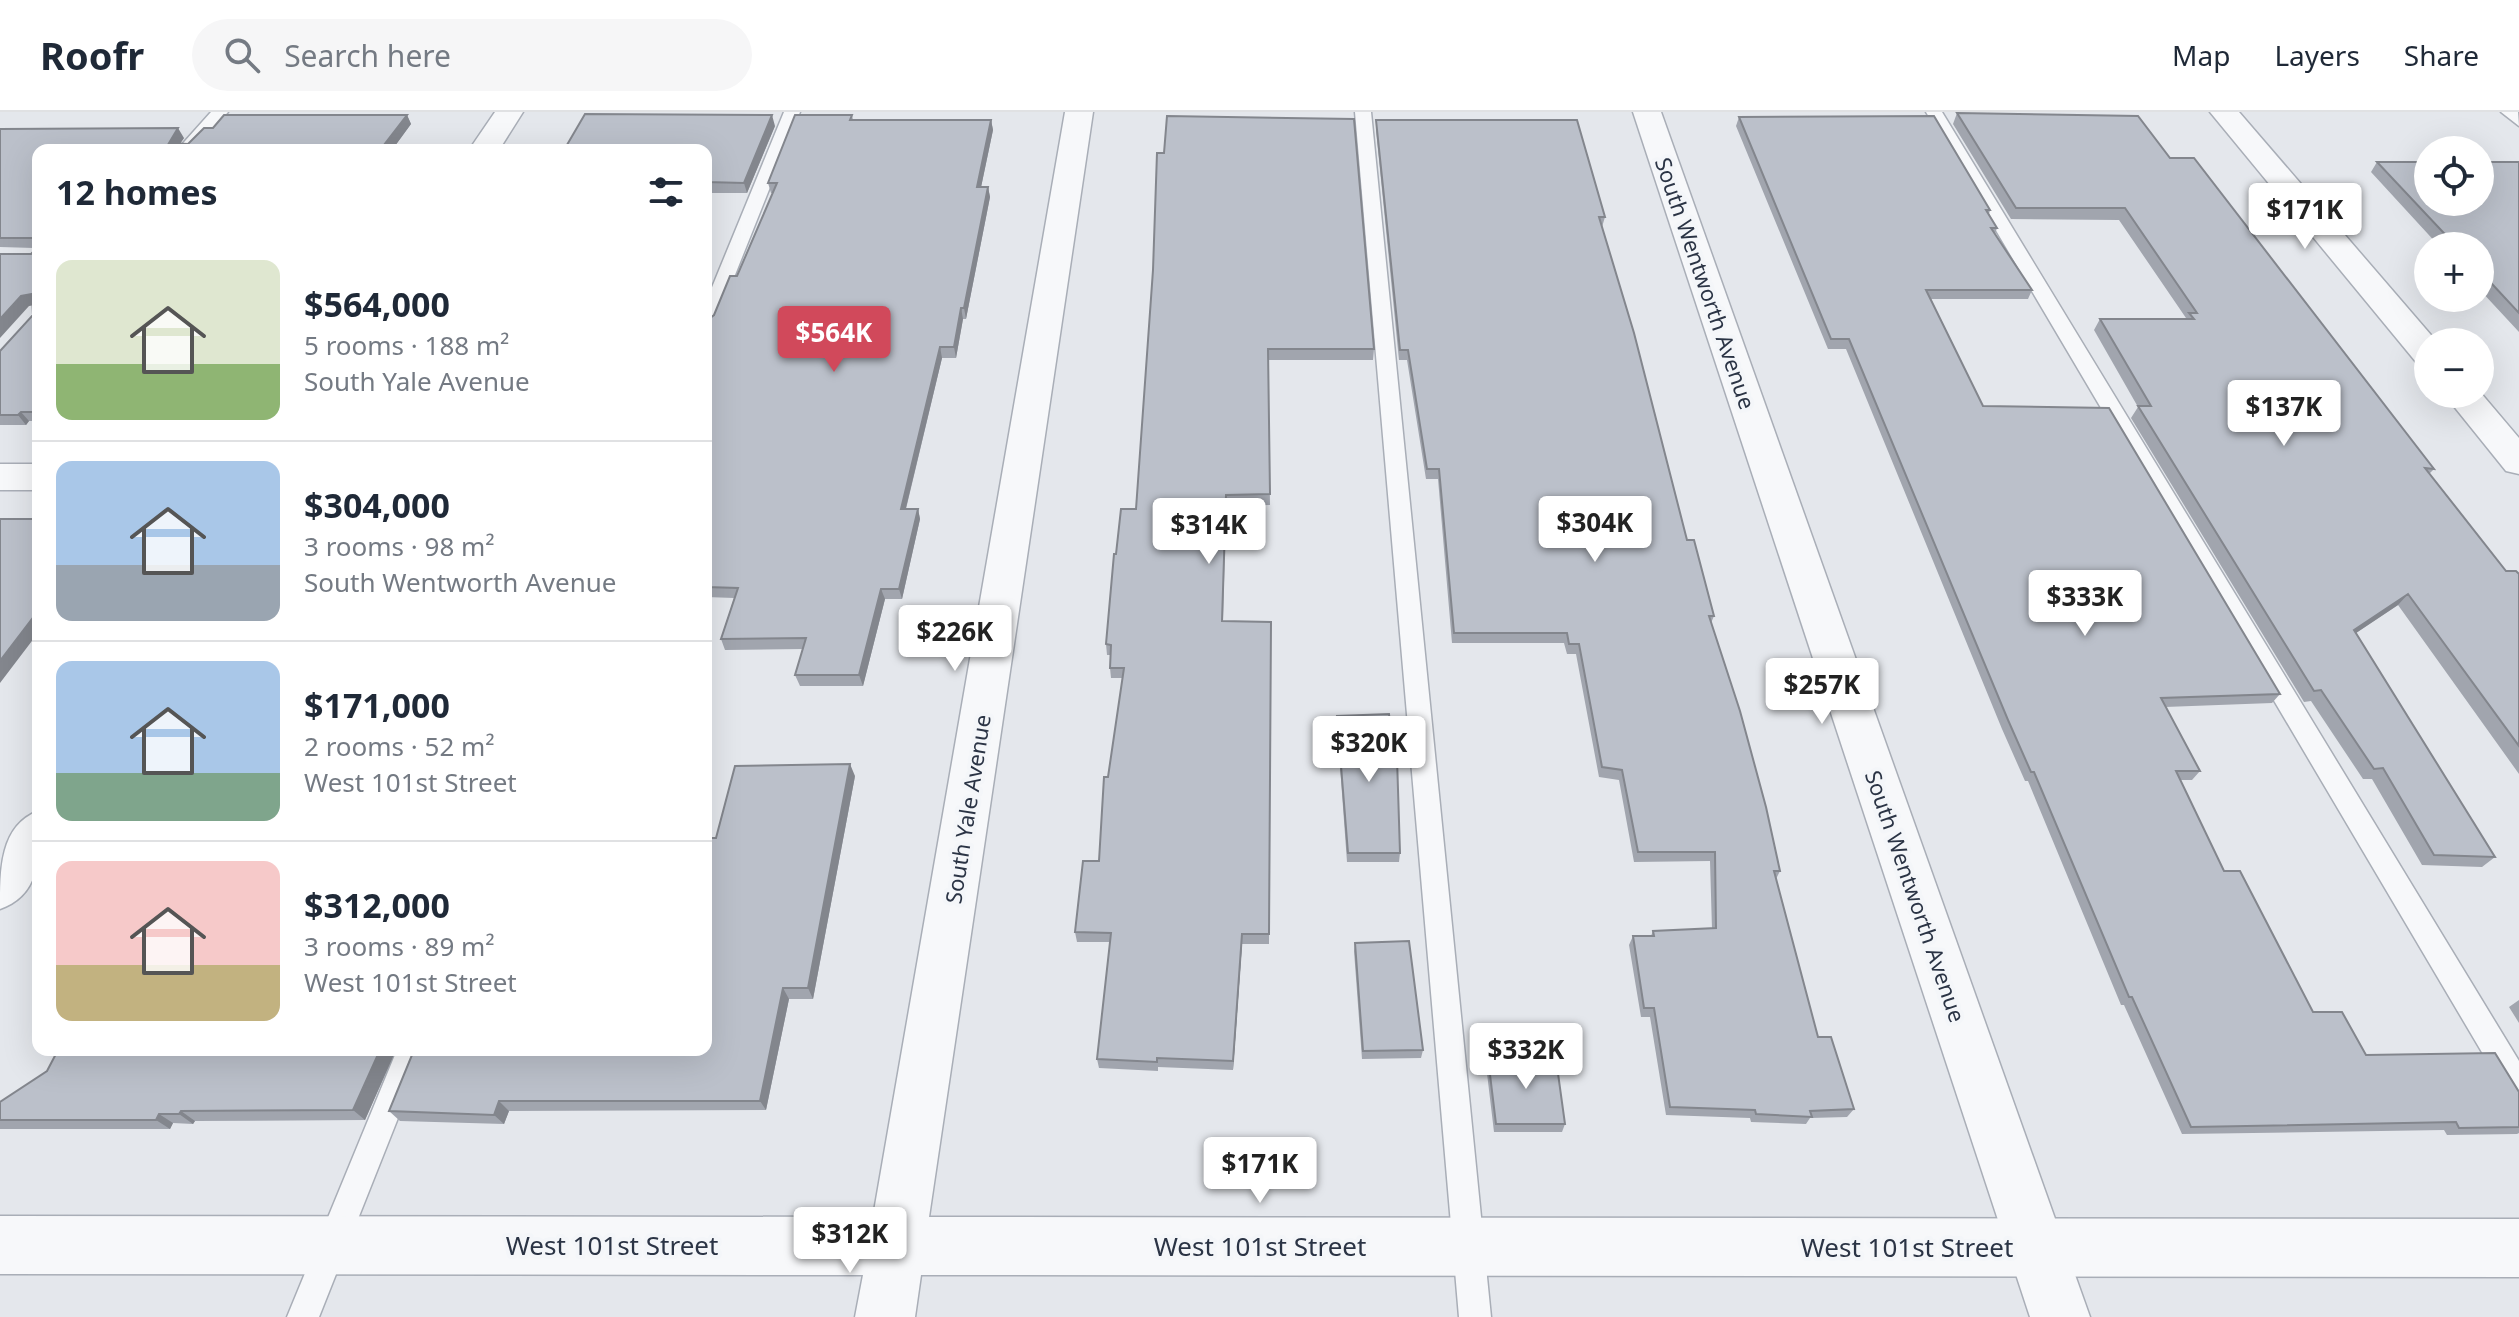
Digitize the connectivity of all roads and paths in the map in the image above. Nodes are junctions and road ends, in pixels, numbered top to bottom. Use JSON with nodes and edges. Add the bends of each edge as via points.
{"nodes":[{"id":1,"x":220,"y":112,"type":"edge"},
{"id":2,"x":509,"y":112,"type":"edge"},
{"id":3,"x":792,"y":112,"type":"edge"},
{"id":4,"x":1079,"y":112,"type":"edge"},
{"id":5,"x":1363,"y":112,"type":"edge"},
{"id":6,"x":1647,"y":112,"type":"edge"},
{"id":7,"x":1934,"y":112,"type":"edge"},
{"id":8,"x":2224,"y":112,"type":"edge"},
{"id":9,"x":2509,"y":112,"type":"edge"},
{"id":10,"x":2519,"y":121,"type":"edge"},
{"id":11,"x":191,"y":144,"type":"edge"},
{"id":12,"x":488,"y":144,"type":"edge"},
{"id":13,"x":712,"y":310,"type":"edge"},
{"id":14,"x":2414,"y":337,"type":"edge"},
{"id":15,"x":2474,"y":408,"type":"edge"},
{"id":16,"x":2519,"y":462,"type":"edge"},
{"id":17,"x":0,"y":477,"type":"edge"},
{"id":18,"x":32,"y":477,"type":"edge"},
{"id":19,"x":32,"y":839,"type":"edge"},
{"id":20,"x":0,"y":888,"type":"edge"},
{"id":21,"x":409,"y":1056,"type":"edge"},
{"id":22,"x":2519,"y":1088,"type":"edge"},
{"id":23,"x":0,"y":1245,"type":"edge"},
{"id":24,"x":332,"y":1245,"type":"junction"},
{"id":25,"x":897,"y":1246,"type":"junction"},
{"id":26,"x":1468,"y":1246,"type":"junction"},
{"id":27,"x":2036,"y":1247,"type":"junction"},
{"id":28,"x":2519,"y":1248,"type":"edge"},
{"id":29,"x":303,"y":1317,"type":"edge"},
{"id":30,"x":885,"y":1317,"type":"edge"},
{"id":31,"x":1475,"y":1317,"type":"edge"},
{"id":32,"x":2060,"y":1317,"type":"edge"}],
"edges":[{"from":1,"to":11,"type":"lane"},
{"from":2,"to":12,"type":"street"},
{"from":3,"to":13,"type":"lane"},
{"from":4,"to":25,"type":"street","name":"South Yale Avenue"},
{"from":5,"to":26,"type":"lane"},
{"from":6,"to":27,"type":"street","name":"South Wentworth Avenue"},
{"from":7,"to":22,"type":"lane"},
{"from":8,"to":14,"type":"street"},
{"from":9,"to":10,"type":"lane"},
{"from":15,"to":16,"type":"street"},
{"from":17,"to":18,"type":"street"},
{"from":19,"to":20,"type":"street"},
{"from":21,"to":24,"type":"lane"},
{"from":23,"to":24,"type":"street","name":"West 101st Street"},
{"from":24,"to":25,"type":"street","name":"West 101st Street"},
{"from":24,"to":29,"type":"lane"},
{"from":25,"to":26,"type":"street","name":"West 101st Street"},
{"from":25,"to":30,"type":"street","name":"South Yale Avenue"},
{"from":26,"to":27,"type":"street","name":"West 101st Street"},
{"from":26,"to":31,"type":"lane"},
{"from":27,"to":28,"type":"street","name":"West 101st Street"},
{"from":27,"to":32,"type":"street","name":"South Wentworth Avenue"}]}
